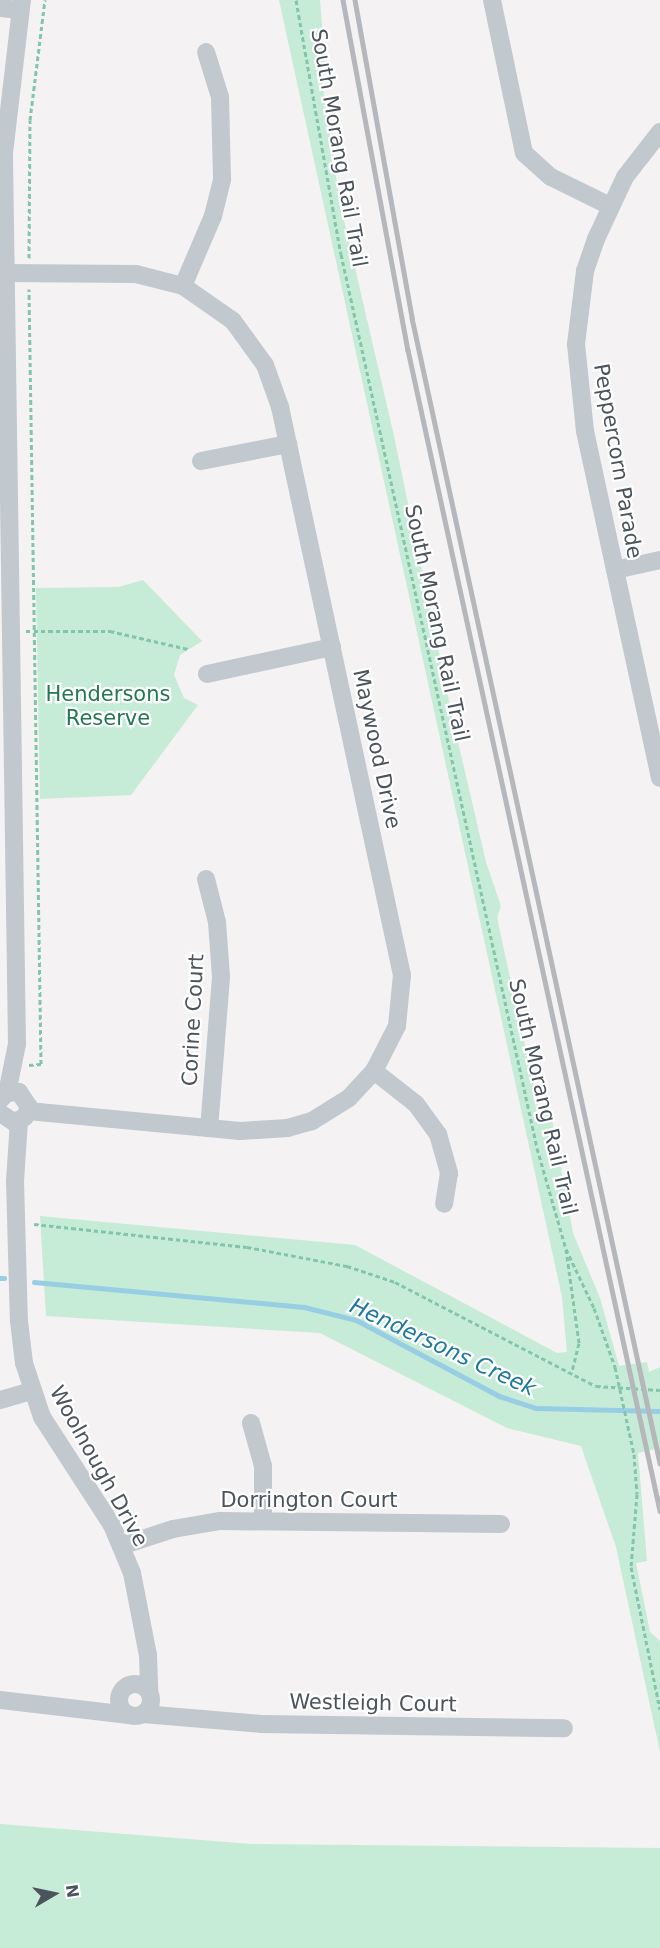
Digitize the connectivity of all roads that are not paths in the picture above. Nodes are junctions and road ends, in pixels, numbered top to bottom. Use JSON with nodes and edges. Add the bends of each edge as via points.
{"nodes":[{"id":1,"x":492,"y":0,"type":"edge"},
{"id":2,"x":21,"y":5,"type":"edge"},
{"id":3,"x":0,"y":8,"type":"edge"},
{"id":4,"x":206,"y":52,"type":"dead end"},
{"id":5,"x":660,"y":132,"type":"edge"},
{"id":6,"x":610,"y":206,"type":"junction"},
{"id":7,"x":5,"y":273,"type":"junction"},
{"id":8,"x":183,"y":286,"type":"junction"},
{"id":9,"x":288,"y":444,"type":"junction"},
{"id":10,"x":201,"y":461,"type":"dead end"},
{"id":11,"x":660,"y":560,"type":"edge"},
{"id":12,"x":615,"y":570,"type":"junction"},
{"id":13,"x":332,"y":647,"type":"junction"},
{"id":14,"x":207,"y":674,"type":"dead end"},
{"id":15,"x":660,"y":777,"type":"edge"},
{"id":16,"x":7,"y":862,"type":"edge"},
{"id":17,"x":206,"y":879,"type":"dead end"},
{"id":18,"x":17,"y":1044,"type":"junction"},
{"id":19,"x":374,"y":1071,"type":"junction"},
{"id":20,"x":10,"y":1104,"type":"edge"},
{"id":21,"x":209,"y":1128,"type":"junction"},
{"id":22,"x":444,"y":1204,"type":"dead end"},
{"id":23,"x":32,"y":1391,"type":"junction"},
{"id":24,"x":0,"y":1400,"type":"edge"},
{"id":25,"x":251,"y":1423,"type":"dead end"},
{"id":26,"x":263,"y":1521,"type":"junction"},
{"id":27,"x":501,"y":1524,"type":"dead end"},
{"id":28,"x":121,"y":1546,"type":"junction"},
{"id":29,"x":143,"y":1628,"type":"junction"},
{"id":30,"x":126,"y":1689,"type":"junction"},
{"id":31,"x":0,"y":1700,"type":"edge"},
{"id":32,"x":143,"y":1705,"type":"junction"},
{"id":33,"x":74,"y":1707,"type":"junction"},
{"id":34,"x":564,"y":1728,"type":"dead end"}],
"edges":[{"from":1,"to":6,"type":"street","via":[[524,153],[551,177]]},
{"from":2,"to":3,"type":"street"},
{"from":2,"to":7,"type":"street","via":[[5,130]]},
{"from":4,"to":8,"type":"street","via":[[220,97],[222,179],[213,216]]},
{"from":5,"to":6,"type":"street","name":"Peppercorn Parade","via":[[625,177]]},
{"from":6,"to":12,"type":"street","name":"Peppercorn Parade","via":[[585,271],[576,344],[580,402]]},
{"from":7,"to":8,"type":"street","name":"Maywood Drive","via":[[136,273]]},
{"from":7,"to":16,"type":"street","via":[[11,631]]},
{"from":8,"to":9,"type":"street","name":"Maywood Drive","via":[[233,321],[253,345],[275,388]]},
{"from":9,"to":10,"type":"street"},
{"from":9,"to":13,"type":"street","name":"Maywood Drive"},
{"from":11,"to":12,"type":"street"},
{"from":12,"to":15,"type":"street","name":"Peppercorn Parade"},
{"from":13,"to":14,"type":"street"},
{"from":13,"to":19,"type":"street","name":"Maywood Drive","via":[[402,975],[397,1026]]},
{"from":16,"to":18,"type":"street"},
{"from":17,"to":21,"type":"street","name":"Corine Court","via":[[217,922],[221,977]]},
{"from":18,"to":20,"type":"street"},
{"from":18,"to":20,"type":"street","name":"Woolnough Drive","via":[[22,1065]]},
{"from":19,"to":21,"type":"street","name":"Maywood Drive","via":[[349,1098],[312,1121],[261,1132]]},
{"from":19,"to":22,"type":"street","via":[[416,1104],[438,1134],[448,1173]]},
{"from":20,"to":21,"type":"street","name":"Maywood Drive"},
{"from":20,"to":23,"type":"street","name":"Woolnough Drive","via":[[21,1340]]},
{"from":23,"to":24,"type":"street"},
{"from":23,"to":28,"type":"street","name":"Woolnough Drive","via":[[56,1443]]},
{"from":25,"to":26,"type":"street","via":[[263,1466]]},
{"from":26,"to":27,"type":"street","name":"Dorrington Court"},
{"from":26,"to":28,"type":"street","name":"Dorrington Court","via":[[198,1523]]},
{"from":28,"to":29,"type":"street","name":"Woolnough Drive","via":[[132,1573]]},
{"from":29,"to":30,"type":"street","name":"Woolnough Drive"},
{"from":29,"to":32,"type":"street","name":"Woolnough Drive"},
{"from":30,"to":32,"type":"street","name":"Westleigh Court","via":[[142,1685]]},
{"from":30,"to":32,"type":"street","via":[[122,1708]]},
{"from":30,"to":33,"type":"street","via":[[98,1703]]},
{"from":31,"to":33,"type":"street"},
{"from":32,"to":33,"type":"street","via":[[112,1715]]},
{"from":32,"to":34,"type":"street","name":"Westleigh Court","via":[[182,1719],[261,1724]]}]}
